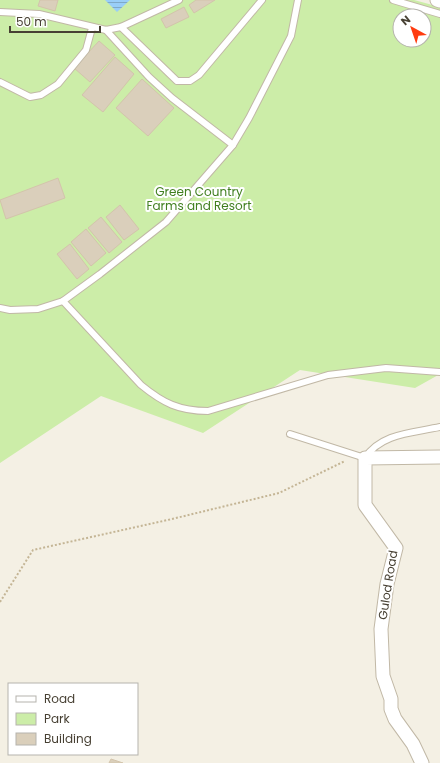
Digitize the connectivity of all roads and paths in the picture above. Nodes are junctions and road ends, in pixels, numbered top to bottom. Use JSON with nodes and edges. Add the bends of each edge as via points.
{"nodes":[{"id":1,"x":179,"y":0,"type":"edge"},
{"id":2,"x":262,"y":0,"type":"edge"},
{"id":3,"x":298,"y":0,"type":"edge"},
{"id":4,"x":393,"y":0,"type":"edge"},
{"id":5,"x":437,"y":0,"type":"edge"},
{"id":6,"x":440,"y":1,"type":"edge"},
{"id":7,"x":0,"y":12,"type":"edge"},
{"id":8,"x":440,"y":14,"type":"edge"},
{"id":9,"x":121,"y":27,"type":"junction"},
{"id":10,"x":92,"y":28,"type":"junction"},
{"id":11,"x":106,"y":30,"type":"junction"},
{"id":12,"x":0,"y":82,"type":"edge"},
{"id":13,"x":233,"y":145,"type":"junction"},
{"id":14,"x":63,"y":301,"type":"junction"},
{"id":15,"x":0,"y":308,"type":"edge"},
{"id":16,"x":440,"y":372,"type":"edge"},
{"id":17,"x":440,"y":428,"type":"edge"},
{"id":18,"x":290,"y":434,"type":"dead end"},
{"id":19,"x":361,"y":456,"type":"junction"},
{"id":20,"x":440,"y":457,"type":"edge"},
{"id":21,"x":0,"y":602,"type":"edge"},
{"id":22,"x":422,"y":763,"type":"edge"}],
"edges":[{"from":1,"to":9,"type":"lane"},
{"from":2,"to":9,"type":"lane","via":[[199,75],[190,81],[177,81]]},
{"from":3,"to":13,"type":"lane","via":[[291,36]]},
{"from":4,"to":8,"type":"lane"},
{"from":5,"to":6,"type":"street"},
{"from":7,"to":10,"type":"lane","via":[[39,14]]},
{"from":9,"to":11,"type":"lane"},
{"from":10,"to":11,"type":"lane"},
{"from":10,"to":12,"type":"lane","via":[[86,50],[58,84],[40,94],[30,96]]},
{"from":11,"to":13,"type":"lane","via":[[172,98]]},
{"from":13,"to":14,"type":"lane","via":[[166,222]]},
{"from":14,"to":15,"type":"lane","via":[[38,309]]},
{"from":14,"to":16,"type":"lane","via":[[141,385],[166,402],[190,411],[208,410],[328,375],[386,368]]},
{"from":17,"to":19,"type":"lane","via":[[385,439]]},
{"from":18,"to":19,"type":"lane"},
{"from":19,"to":20,"type":"street"},
{"from":19,"to":21,"type":"path","via":[[279,493],[172,520],[33,550]]},
{"from":19,"to":22,"type":"street","name":"Gulod Road","via":[[365,505],[396,548],[387,584],[381,629],[383,676],[395,719],[413,744]]}]}
